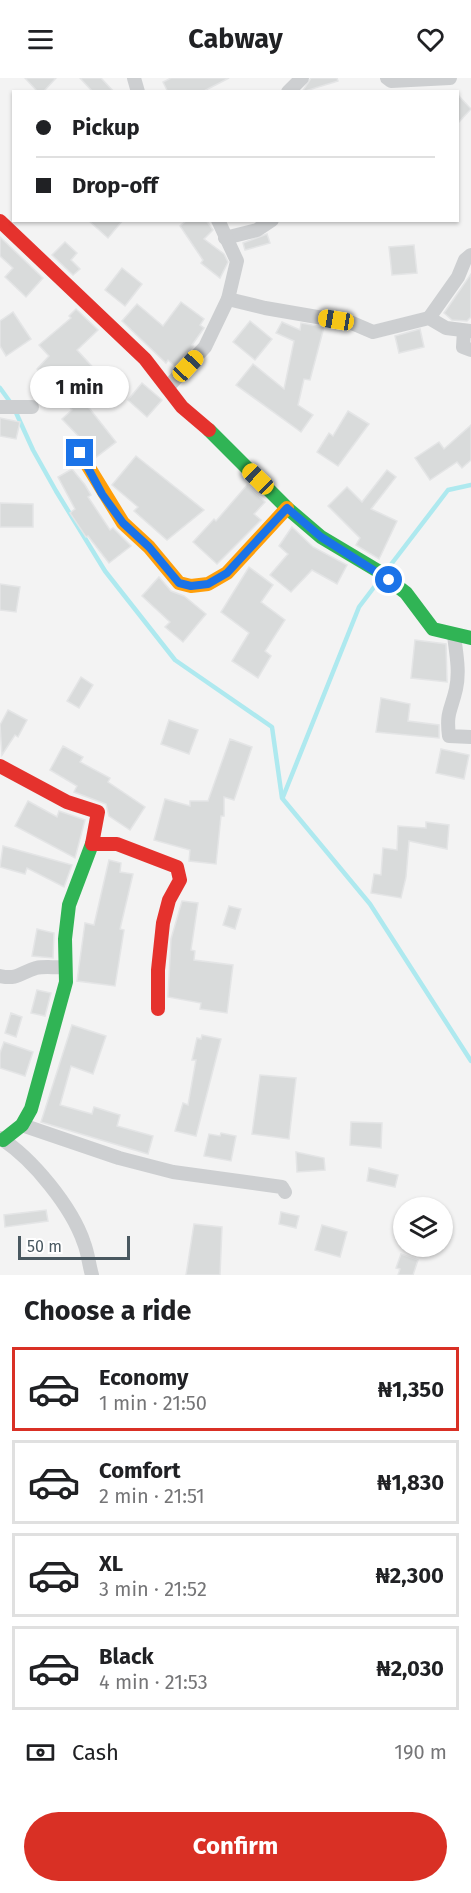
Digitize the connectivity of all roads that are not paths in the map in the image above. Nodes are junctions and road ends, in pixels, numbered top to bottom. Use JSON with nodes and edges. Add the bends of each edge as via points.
{"nodes":[{"id":1,"x":302,"y":78,"type":"edge"},
{"id":2,"x":387,"y":78,"type":"edge"},
{"id":3,"x":450,"y":78,"type":"edge"},
{"id":4,"x":290,"y":90,"type":"edge"},
{"id":5,"x":0,"y":221,"type":"edge"},
{"id":6,"x":219,"y":222,"type":"edge"},
{"id":7,"x":269,"y":222,"type":"edge"},
{"id":8,"x":225,"y":238,"type":"junction"},
{"id":9,"x":471,"y":255,"type":"edge"},
{"id":10,"x":228,"y":299,"type":"junction"},
{"id":11,"x":429,"y":318,"type":"junction"},
{"id":12,"x":467,"y":331,"type":"edge"},
{"id":13,"x":471,"y":350,"type":"edge"},
{"id":14,"x":167,"y":388,"type":"junction"},
{"id":15,"x":0,"y":407,"type":"edge"},
{"id":16,"x":32,"y":407,"type":"dead end"},
{"id":17,"x":80,"y":453,"type":"dead end"},
{"id":18,"x":287,"y":508,"type":"junction"},
{"id":19,"x":454,"y":635,"type":"junction"},
{"id":20,"x":471,"y":638,"type":"edge"},
{"id":21,"x":471,"y":737,"type":"edge"},
{"id":22,"x":0,"y":766,"type":"edge"},
{"id":23,"x":92,"y":844,"type":"junction"},
{"id":24,"x":65,"y":967,"type":"junction"},
{"id":25,"x":0,"y":976,"type":"edge"},
{"id":26,"x":158,"y":1009,"type":"dead end"},
{"id":27,"x":22,"y":1125,"type":"junction"},
{"id":28,"x":1,"y":1139,"type":"edge"},
{"id":29,"x":285,"y":1192,"type":"dead end"},
{"id":30,"x":92,"y":1275,"type":"edge"}],
"edges":[{"from":1,"to":4,"type":"street"},
{"from":2,"to":3,"type":"street"},
{"from":5,"to":14,"type":"street","via":[[145,359]]},
{"from":6,"to":8,"type":"street"},
{"from":7,"to":8,"type":"street","via":[[257,230]]},
{"from":8,"to":10,"type":"street","via":[[237,261]]},
{"from":9,"to":11,"type":"street"},
{"from":10,"to":11,"type":"street","via":[[352,323],[373,332]]},
{"from":10,"to":14,"type":"street","via":[[205,347]]},
{"from":11,"to":12,"type":"street","via":[[446,328]]},
{"from":12,"to":13,"type":"street","via":[[463,347]]},
{"from":14,"to":18,"type":"street"},
{"from":15,"to":16,"type":"street"},
{"from":17,"to":18,"type":"street","via":[[123,523],[179,583],[208,584],[227,573]]},
{"from":18,"to":19,"type":"street","via":[[321,537],[406,592],[433,628]]},
{"from":19,"to":20,"type":"street"},
{"from":19,"to":21,"type":"street","via":[[458,661],[456,688],[447,716],[449,736]]},
{"from":22,"to":23,"type":"street","via":[[67,802],[98,812]]},
{"from":23,"to":24,"type":"street","via":[[69,905]]},
{"from":23,"to":26,"type":"street","via":[[117,844],[181,872],[164,921],[156,989]]},
{"from":24,"to":25,"type":"street","via":[[34,968],[26,975],[11,978]]},
{"from":24,"to":27,"type":"street","via":[[66,982]]},
{"from":27,"to":28,"type":"street"},
{"from":27,"to":29,"type":"street","via":[[140,1164],[282,1187]]},
{"from":28,"to":30,"type":"street","via":[[38,1170],[57,1194],[84,1242]]}]}
